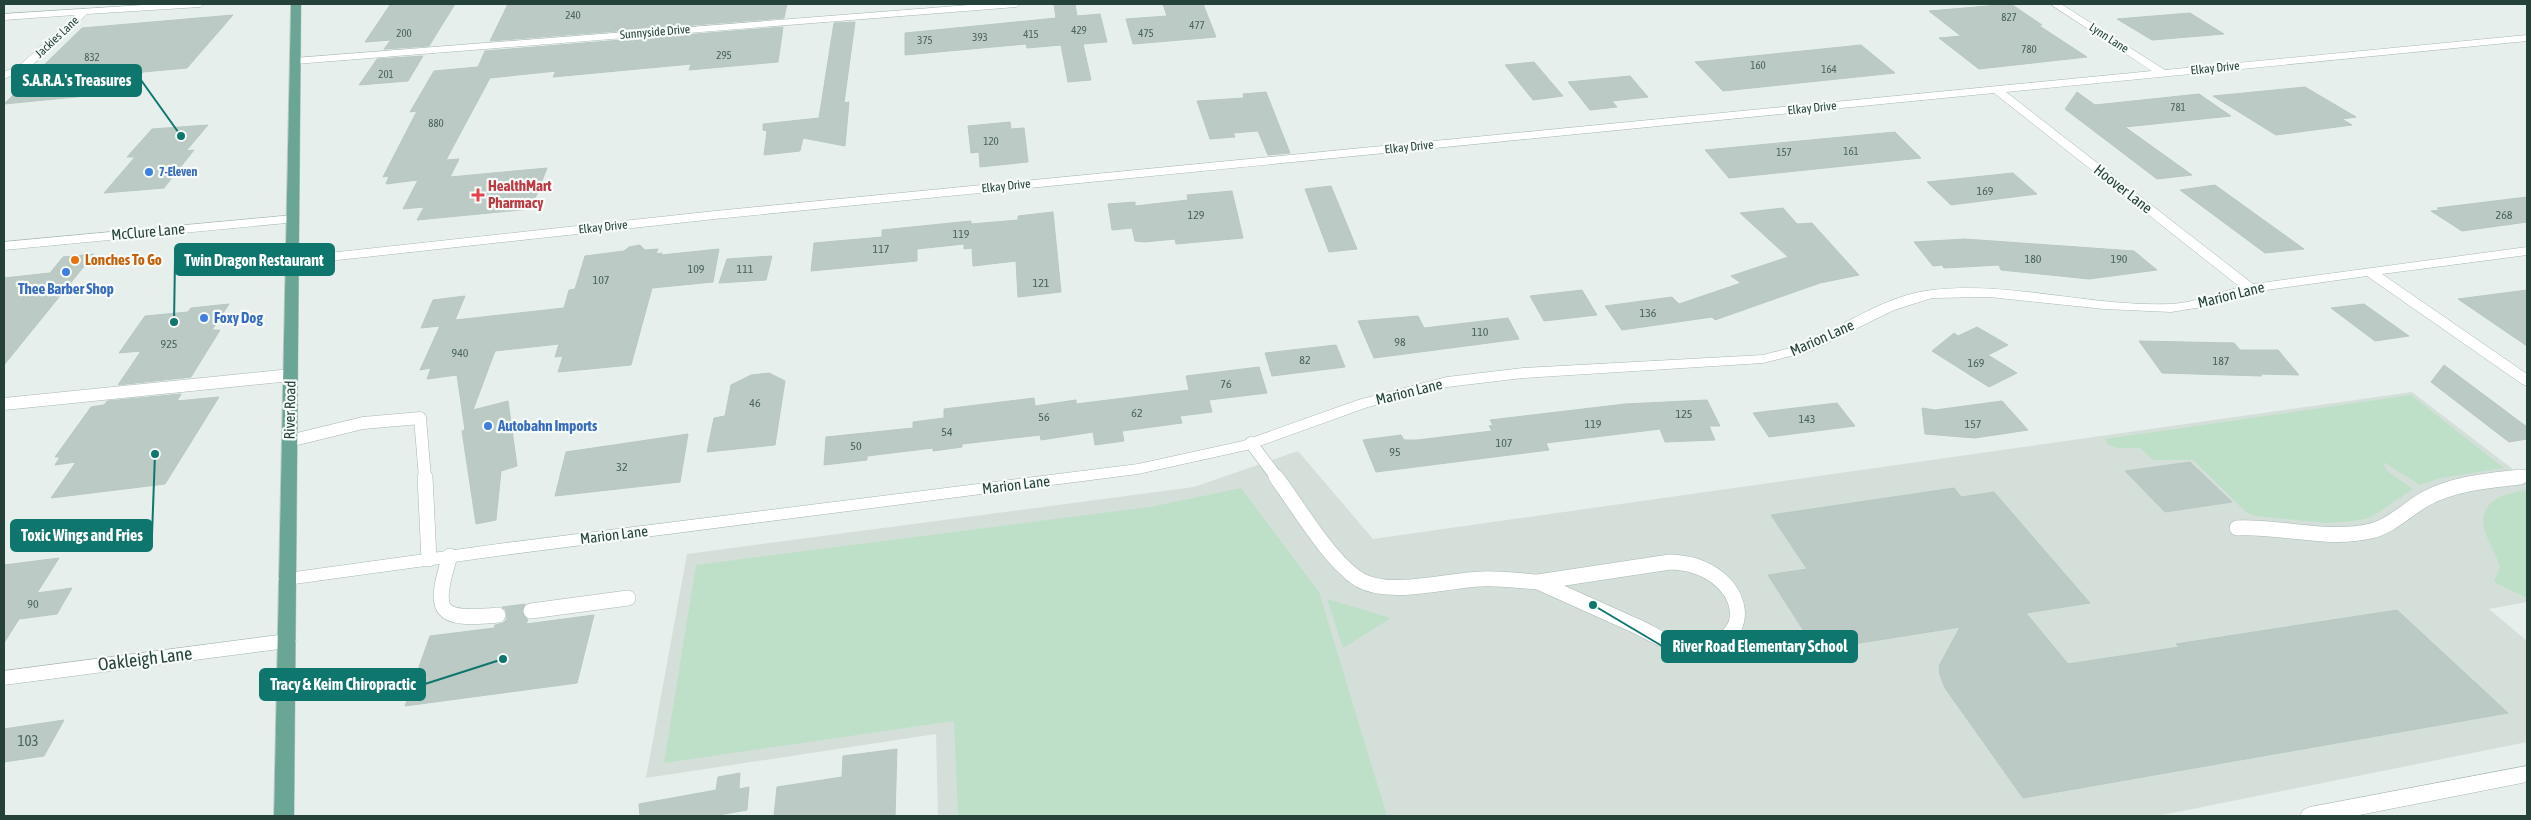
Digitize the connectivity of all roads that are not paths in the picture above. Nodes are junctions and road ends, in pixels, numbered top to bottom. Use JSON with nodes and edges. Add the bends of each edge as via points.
{"nodes":[{"id":1,"x":200,"y":4,"type":"edge"},
{"id":2,"x":296,"y":4,"type":"edge"},
{"id":3,"x":1016,"y":4,"type":"edge"},
{"id":4,"x":2055,"y":4,"type":"edge"},
{"id":5,"x":84,"y":12,"type":"junction"},
{"id":6,"x":4,"y":18,"type":"edge"},
{"id":7,"x":2527,"y":38,"type":"edge"},
{"id":8,"x":295,"y":61,"type":"junction"},
{"id":9,"x":2162,"y":73,"type":"junction"},
{"id":10,"x":4,"y":76,"type":"edge"},
{"id":11,"x":1995,"y":90,"type":"junction"},
{"id":12,"x":292,"y":220,"type":"junction"},
{"id":13,"x":4,"y":246,"type":"edge"},
{"id":14,"x":2527,"y":251,"type":"edge"},
{"id":15,"x":292,"y":261,"type":"junction"},
{"id":16,"x":2370,"y":272,"type":"junction"},
{"id":17,"x":2250,"y":288,"type":"junction"},
{"id":18,"x":290,"y":375,"type":"junction"},
{"id":19,"x":2527,"y":381,"type":"edge"},
{"id":20,"x":4,"y":404,"type":"edge"},
{"id":21,"x":289,"y":441,"type":"junction"},
{"id":22,"x":1250,"y":443,"type":"junction"},
{"id":23,"x":2527,"y":476,"type":"edge"},
{"id":24,"x":2237,"y":528,"type":"dead end"},
{"id":25,"x":450,"y":556,"type":"junction"},
{"id":26,"x":429,"y":559,"type":"junction"},
{"id":27,"x":288,"y":579,"type":"junction"},
{"id":28,"x":1538,"y":582,"type":"junction"},
{"id":29,"x":628,"y":598,"type":"dead end"},
{"id":30,"x":531,"y":611,"type":"dead end"},
{"id":31,"x":498,"y":615,"type":"dead end"},
{"id":32,"x":287,"y":641,"type":"junction"},
{"id":33,"x":4,"y":678,"type":"edge"},
{"id":34,"x":2527,"y":774,"type":"edge"},
{"id":35,"x":284,"y":816,"type":"edge"},
{"id":36,"x":2310,"y":816,"type":"edge"}],
"edges":[{"from":1,"to":5,"type":"street"},
{"from":2,"to":8,"type":"main road","name":"River Road"},
{"from":3,"to":8,"type":"street","name":"Sunnyside Drive"},
{"from":4,"to":9,"type":"street","name":"Lynn Lane"},
{"from":5,"to":6,"type":"street"},
{"from":5,"to":10,"type":"street","name":"Jackies Lane","via":[[25,66]]},
{"from":7,"to":9,"type":"street","name":"Elkay Drive"},
{"from":8,"to":12,"type":"main road","name":"River Road"},
{"from":9,"to":11,"type":"street","name":"Elkay Drive"},
{"from":11,"to":15,"type":"street","name":"Elkay Drive","via":[[714,215]]},
{"from":11,"to":17,"type":"street","name":"Hoover Lane"},
{"from":12,"to":13,"type":"street","name":"McClure Lane"},
{"from":12,"to":15,"type":"main road","name":"River Road"},
{"from":14,"to":16,"type":"street","name":"Marion Lane"},
{"from":15,"to":18,"type":"main road","name":"River Road"},
{"from":16,"to":17,"type":"street","name":"Marion Lane"},
{"from":16,"to":19,"type":"street"},
{"from":17,"to":22,"type":"street","name":"Marion Lane","via":[[2171,308],[2104,305],[1989,293],[1932,294],[1889,307],[1806,348],[1773,357],[1737,362],[1523,373],[1447,382],[1363,403]]},
{"from":18,"to":20,"type":"lane"},
{"from":18,"to":21,"type":"main road","name":"River Road"},
{"from":21,"to":26,"type":"lane","via":[[363,423],[420,418]]},
{"from":21,"to":27,"type":"main road","name":"River Road"},
{"from":22,"to":25,"type":"street","name":"Marion Lane","via":[[1098,475]]},
{"from":22,"to":28,"type":"lane","via":[[1339,562],[1361,580],[1379,586],[1398,587],[1482,579]]},
{"from":23,"to":24,"type":"lane","via":[[2466,485],[2439,493],[2371,531],[2347,534],[2263,526]]},
{"from":25,"to":26,"type":"street","name":"Marion Lane"},
{"from":25,"to":31,"type":"lane","via":[[439,588],[443,610],[461,619]]},
{"from":26,"to":27,"type":"street","name":"Marion Lane"},
{"from":27,"to":32,"type":"main road","name":"River Road"},
{"from":28,"to":28,"type":"lane","via":[[1681,644],[1702,646],[1724,640],[1734,632],[1738,620],[1735,596],[1727,585],[1700,567],[1684,563],[1657,563]]},
{"from":29,"to":30,"type":"lane"},
{"from":32,"to":33,"type":"street","name":"Oakleigh Lane"},
{"from":32,"to":35,"type":"main road","name":"River Road"},
{"from":34,"to":36,"type":"street"}]}
